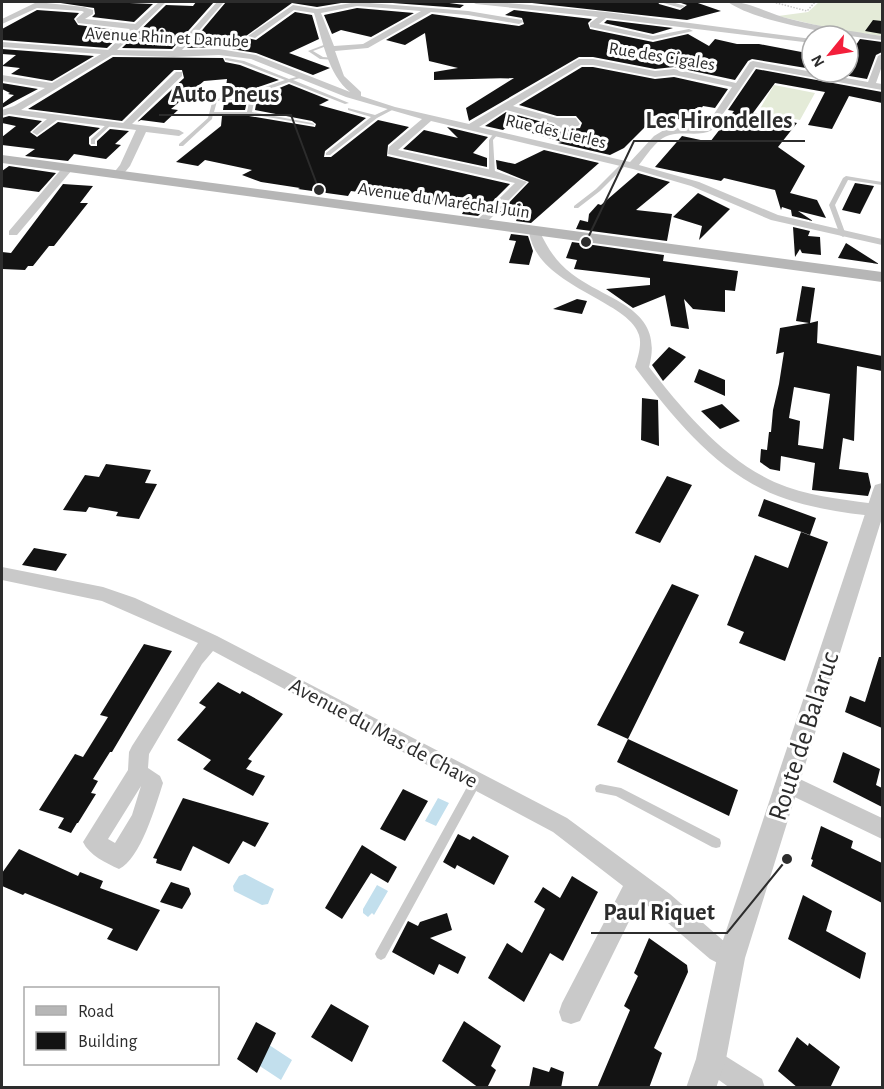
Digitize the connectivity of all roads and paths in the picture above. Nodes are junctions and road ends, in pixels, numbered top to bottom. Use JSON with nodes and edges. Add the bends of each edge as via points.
{"nodes":[{"id":1,"x":39,"y":2,"type":"edge"},
{"id":2,"x":163,"y":2,"type":"edge"},
{"id":3,"x":221,"y":2,"type":"edge"},
{"id":4,"x":476,"y":2,"type":"edge"},
{"id":5,"x":489,"y":2,"type":"edge"},
{"id":6,"x":664,"y":2,"type":"edge"},
{"id":7,"x":732,"y":2,"type":"edge"},
{"id":8,"x":773,"y":2,"type":"edge"},
{"id":9,"x":815,"y":2,"type":"edge"},
{"id":10,"x":506,"y":3,"type":"edge"},
{"id":11,"x":279,"y":4,"type":"dead end"},
{"id":12,"x":681,"y":6,"type":"dead end"},
{"id":13,"x":293,"y":7,"type":"junction"},
{"id":14,"x":429,"y":10,"type":"junction"},
{"id":15,"x":317,"y":11,"type":"junction"},
{"id":16,"x":755,"y":13,"type":"junction"},
{"id":17,"x":468,"y":14,"type":"junction"},
{"id":18,"x":606,"y":14,"type":"junction"},
{"id":19,"x":487,"y":17,"type":"junction"},
{"id":20,"x":746,"y":20,"type":"dead end"},
{"id":21,"x":2,"y":22,"type":"edge"},
{"id":22,"x":519,"y":22,"type":"dead end"},
{"id":23,"x":735,"y":24,"type":"dead end"},
{"id":24,"x":137,"y":27,"type":"junction"},
{"id":25,"x":702,"y":29,"type":"junction"},
{"id":26,"x":726,"y":32,"type":"junction"},
{"id":27,"x":252,"y":36,"type":"dead end"},
{"id":28,"x":882,"y":38,"type":"edge"},
{"id":29,"x":800,"y":40,"type":"edge"},
{"id":30,"x":2,"y":44,"type":"edge"},
{"id":31,"x":331,"y":47,"type":"junction"},
{"id":32,"x":110,"y":53,"type":"junction"},
{"id":33,"x":174,"y":54,"type":"junction"},
{"id":34,"x":882,"y":56,"type":"edge"},
{"id":35,"x":227,"y":59,"type":"dead end"},
{"id":36,"x":335,"y":59,"type":"junction"},
{"id":37,"x":3,"y":74,"type":"edge"},
{"id":38,"x":179,"y":74,"type":"dead end"},
{"id":39,"x":879,"y":74,"type":"edge"},
{"id":40,"x":302,"y":76,"type":"junction"},
{"id":41,"x":340,"y":76,"type":"junction"},
{"id":42,"x":314,"y":81,"type":"junction"},
{"id":43,"x":288,"y":82,"type":"junction"},
{"id":44,"x":871,"y":85,"type":"junction"},
{"id":45,"x":51,"y":86,"type":"junction"},
{"id":46,"x":739,"y":86,"type":"junction"},
{"id":47,"x":882,"y":87,"type":"edge"},
{"id":48,"x":253,"y":96,"type":"junction"},
{"id":49,"x":359,"y":97,"type":"junction"},
{"id":50,"x":347,"y":103,"type":"dead end"},
{"id":51,"x":506,"y":107,"type":"junction"},
{"id":52,"x":350,"y":109,"type":"dead end"},
{"id":53,"x":392,"y":109,"type":"junction"},
{"id":54,"x":4,"y":112,"type":"edge"},
{"id":55,"x":212,"y":113,"type":"junction"},
{"id":56,"x":249,"y":113,"type":"junction"},
{"id":57,"x":55,"y":117,"type":"junction"},
{"id":58,"x":375,"y":117,"type":"junction"},
{"id":59,"x":429,"y":118,"type":"junction"},
{"id":60,"x":652,"y":119,"type":"dead end"},
{"id":61,"x":558,"y":121,"type":"dead end"},
{"id":62,"x":312,"y":124,"type":"dead end"},
{"id":63,"x":110,"y":125,"type":"junction"},
{"id":64,"x":126,"y":125,"type":"junction"},
{"id":65,"x":470,"y":128,"type":"junction"},
{"id":66,"x":142,"y":129,"type":"junction"},
{"id":67,"x":154,"y":130,"type":"junction"},
{"id":68,"x":677,"y":130,"type":"junction"},
{"id":69,"x":37,"y":132,"type":"dead end"},
{"id":70,"x":179,"y":133,"type":"joint"},
{"id":71,"x":496,"y":134,"type":"junction"},
{"id":72,"x":192,"y":135,"type":"junction"},
{"id":73,"x":93,"y":144,"type":"dead end"},
{"id":74,"x":181,"y":145,"type":"dead end"},
{"id":75,"x":328,"y":154,"type":"dead end"},
{"id":76,"x":2,"y":159,"type":"edge"},
{"id":77,"x":628,"y":165,"type":"junction"},
{"id":78,"x":68,"y":168,"type":"junction"},
{"id":79,"x":492,"y":173,"type":"junction"},
{"id":80,"x":123,"y":176,"type":"junction"},
{"id":81,"x":882,"y":184,"type":"edge"},
{"id":82,"x":576,"y":207,"type":"dead end"},
{"id":83,"x":479,"y":224,"type":"junction"},
{"id":84,"x":535,"y":232,"type":"junction"},
{"id":85,"x":13,"y":234,"type":"dead end"},
{"id":86,"x":843,"y":234,"type":"junction"},
{"id":87,"x":882,"y":242,"type":"edge"},
{"id":88,"x":882,"y":277,"type":"edge"},
{"id":89,"x":880,"y":504,"type":"edge"},
{"id":90,"x":2,"y":574,"type":"edge"},
{"id":91,"x":211,"y":641,"type":"junction"},
{"id":92,"x":138,"y":772,"type":"dead end"},
{"id":93,"x":476,"y":781,"type":"junction"},
{"id":94,"x":787,"y":783,"type":"junction"},
{"id":95,"x":600,"y":789,"type":"dead end"},
{"id":96,"x":882,"y":829,"type":"edge"},
{"id":97,"x":716,"y":843,"type":"dead end"},
{"id":98,"x":637,"y":883,"type":"junction"},
{"id":99,"x":381,"y":954,"type":"dead end"},
{"id":100,"x":731,"y":958,"type":"junction"},
{"id":101,"x":571,"y":1012,"type":"dead end"},
{"id":102,"x":711,"y":1059,"type":"junction"},
{"id":103,"x":701,"y":1088,"type":"edge"},
{"id":104,"x":753,"y":1088,"type":"edge"}],
"edges":[{"from":1,"to":21,"type":"street"},
{"from":1,"to":24,"type":"street","via":[[90,12],[81,21]]},
{"from":2,"to":24,"type":"street"},
{"from":3,"to":33,"type":"street"},
{"from":4,"to":5,"type":"street"},
{"from":5,"to":10,"type":"street"},
{"from":5,"to":17,"type":"street"},
{"from":6,"to":12,"type":"street"},
{"from":7,"to":16,"type":"street"},
{"from":8,"to":9,"type":"path","via":[[807,11]]},
{"from":10,"to":18,"type":"street"},
{"from":10,"to":19,"type":"street"},
{"from":11,"to":13,"type":"street"},
{"from":13,"to":15,"type":"street"},
{"from":13,"to":27,"type":"street"},
{"from":14,"to":15,"type":"street","via":[[357,4]]},
{"from":14,"to":17,"type":"street"},
{"from":14,"to":31,"type":"street","via":[[365,46]]},
{"from":15,"to":31,"type":"street"},
{"from":16,"to":20,"type":"street"},
{"from":16,"to":28,"type":"street"},
{"from":17,"to":19,"type":"street"},
{"from":18,"to":25,"type":"street"},
{"from":18,"to":25,"type":"street","via":[[593,25],[654,38]]},
{"from":19,"to":22,"type":"street"},
{"from":23,"to":26,"type":"street"},
{"from":24,"to":32,"type":"street"},
{"from":25,"to":26,"type":"street"},
{"from":26,"to":29,"type":"street"},
{"from":30,"to":32,"type":"street","name":"Avenue Rhin et Danube"},
{"from":31,"to":36,"type":"street"},
{"from":31,"to":36,"type":"lane","via":[[321,45],[310,51],[322,58]]},
{"from":32,"to":33,"type":"street","name":"Avenue Rhin et Danube"},
{"from":32,"to":45,"type":"street"},
{"from":33,"to":40,"type":"street","name":"Avenue Rhin et Danube","via":[[238,54]]},
{"from":34,"to":39,"type":"street"},
{"from":35,"to":43,"type":"lane"},
{"from":36,"to":41,"type":"street"},
{"from":37,"to":45,"type":"street"},
{"from":38,"to":64,"type":"street"},
{"from":39,"to":44,"type":"street"},
{"from":40,"to":42,"type":"street","name":"Avenue Rhin et Danube"},
{"from":40,"to":43,"type":"lane"},
{"from":41,"to":42,"type":"street"},
{"from":41,"to":49,"type":"street"},
{"from":42,"to":49,"type":"street","name":"Avenue Rhin et Danube"},
{"from":43,"to":48,"type":"lane"},
{"from":43,"to":50,"type":"lane"},
{"from":44,"to":46,"type":"street","via":[[753,64]]},
{"from":44,"to":47,"type":"street"},
{"from":45,"to":54,"type":"street"},
{"from":46,"to":51,"type":"street","name":"Rue des Cigales","via":[[674,72],[655,74],[579,62]]},
{"from":46,"to":68,"type":"street","via":[[709,128]]},
{"from":48,"to":55,"type":"lane","via":[[215,99]]},
{"from":48,"to":56,"type":"lane"},
{"from":49,"to":53,"type":"street","name":"Rue des Lierles"},
{"from":51,"to":61,"type":"street"},
{"from":51,"to":65,"type":"street"},
{"from":52,"to":58,"type":"lane"},
{"from":53,"to":58,"type":"lane"},
{"from":53,"to":59,"type":"street","name":"Rue des Lierles"},
{"from":54,"to":57,"type":"street"},
{"from":55,"to":56,"type":"lane"},
{"from":55,"to":72,"type":"lane"},
{"from":56,"to":62,"type":"lane"},
{"from":57,"to":63,"type":"street"},
{"from":57,"to":69,"type":"street"},
{"from":58,"to":75,"type":"lane"},
{"from":59,"to":65,"type":"street","name":"Rue des Lierles"},
{"from":59,"to":79,"type":"street","via":[[392,153]]},
{"from":60,"to":68,"type":"lane"},
{"from":63,"to":64,"type":"street"},
{"from":63,"to":73,"type":"lane"},
{"from":64,"to":66,"type":"street"},
{"from":65,"to":71,"type":"street","name":"Rue des Lierles"},
{"from":66,"to":67,"type":"street"},
{"from":66,"to":80,"type":"street"},
{"from":67,"to":70,"type":"street"},
{"from":67,"to":80,"type":"street"},
{"from":68,"to":77,"type":"street","via":[[657,138]]},
{"from":70,"to":72,"type":"lane"},
{"from":71,"to":77,"type":"street","name":"Rue des Lierles"},
{"from":71,"to":79,"type":"lane","via":[[491,140]]},
{"from":72,"to":74,"type":"lane"},
{"from":76,"to":78,"type":"main road","name":"Avenue du Maréchal Juin"},
{"from":77,"to":82,"type":"lane"},
{"from":77,"to":86,"type":"street","name":"Rue des Lierles","via":[[695,184],[775,218]]},
{"from":78,"to":80,"type":"main road","name":"Avenue du Maréchal Juin"},
{"from":78,"to":85,"type":"street"},
{"from":79,"to":83,"type":"street","via":[[523,184]]},
{"from":80,"to":83,"type":"main road","name":"Avenue du Maréchal Juin"},
{"from":81,"to":86,"type":"lane","via":[[846,177],[832,205]]},
{"from":83,"to":84,"type":"main road","name":"Avenue du Maréchal Juin"},
{"from":84,"to":88,"type":"main road","name":"Avenue du Maréchal Juin"},
{"from":84,"to":89,"type":"street","via":[[549,261],[561,273],[633,317],[645,331],[642,367],[664,396],[741,470],[770,486],[801,496]]},
{"from":86,"to":87,"type":"street","name":"Rue des Lierles"},
{"from":89,"to":94,"type":"street","name":"Route de Balaruc"},
{"from":90,"to":91,"type":"street","name":"Avenue du Mas de Chave","via":[[103,594]]},
{"from":91,"to":92,"type":"street","via":[[196,658],[139,752]]},
{"from":91,"to":93,"type":"street","name":"Avenue du Mas de Chave"},
{"from":93,"to":98,"type":"street","name":"Avenue du Mas de Chave","via":[[560,825]]},
{"from":93,"to":99,"type":"lane"},
{"from":94,"to":96,"type":"street"},
{"from":94,"to":100,"type":"street","name":"Route de Balaruc"},
{"from":95,"to":97,"type":"lane","via":[[618,791]]},
{"from":98,"to":100,"type":"street","name":"Avenue du Mas de Chave"},
{"from":98,"to":101,"type":"street"},
{"from":100,"to":102,"type":"street","name":"Route de Balaruc"},
{"from":102,"to":103,"type":"street","name":"Route de Balaruc"},
{"from":102,"to":104,"type":"street"}]}
